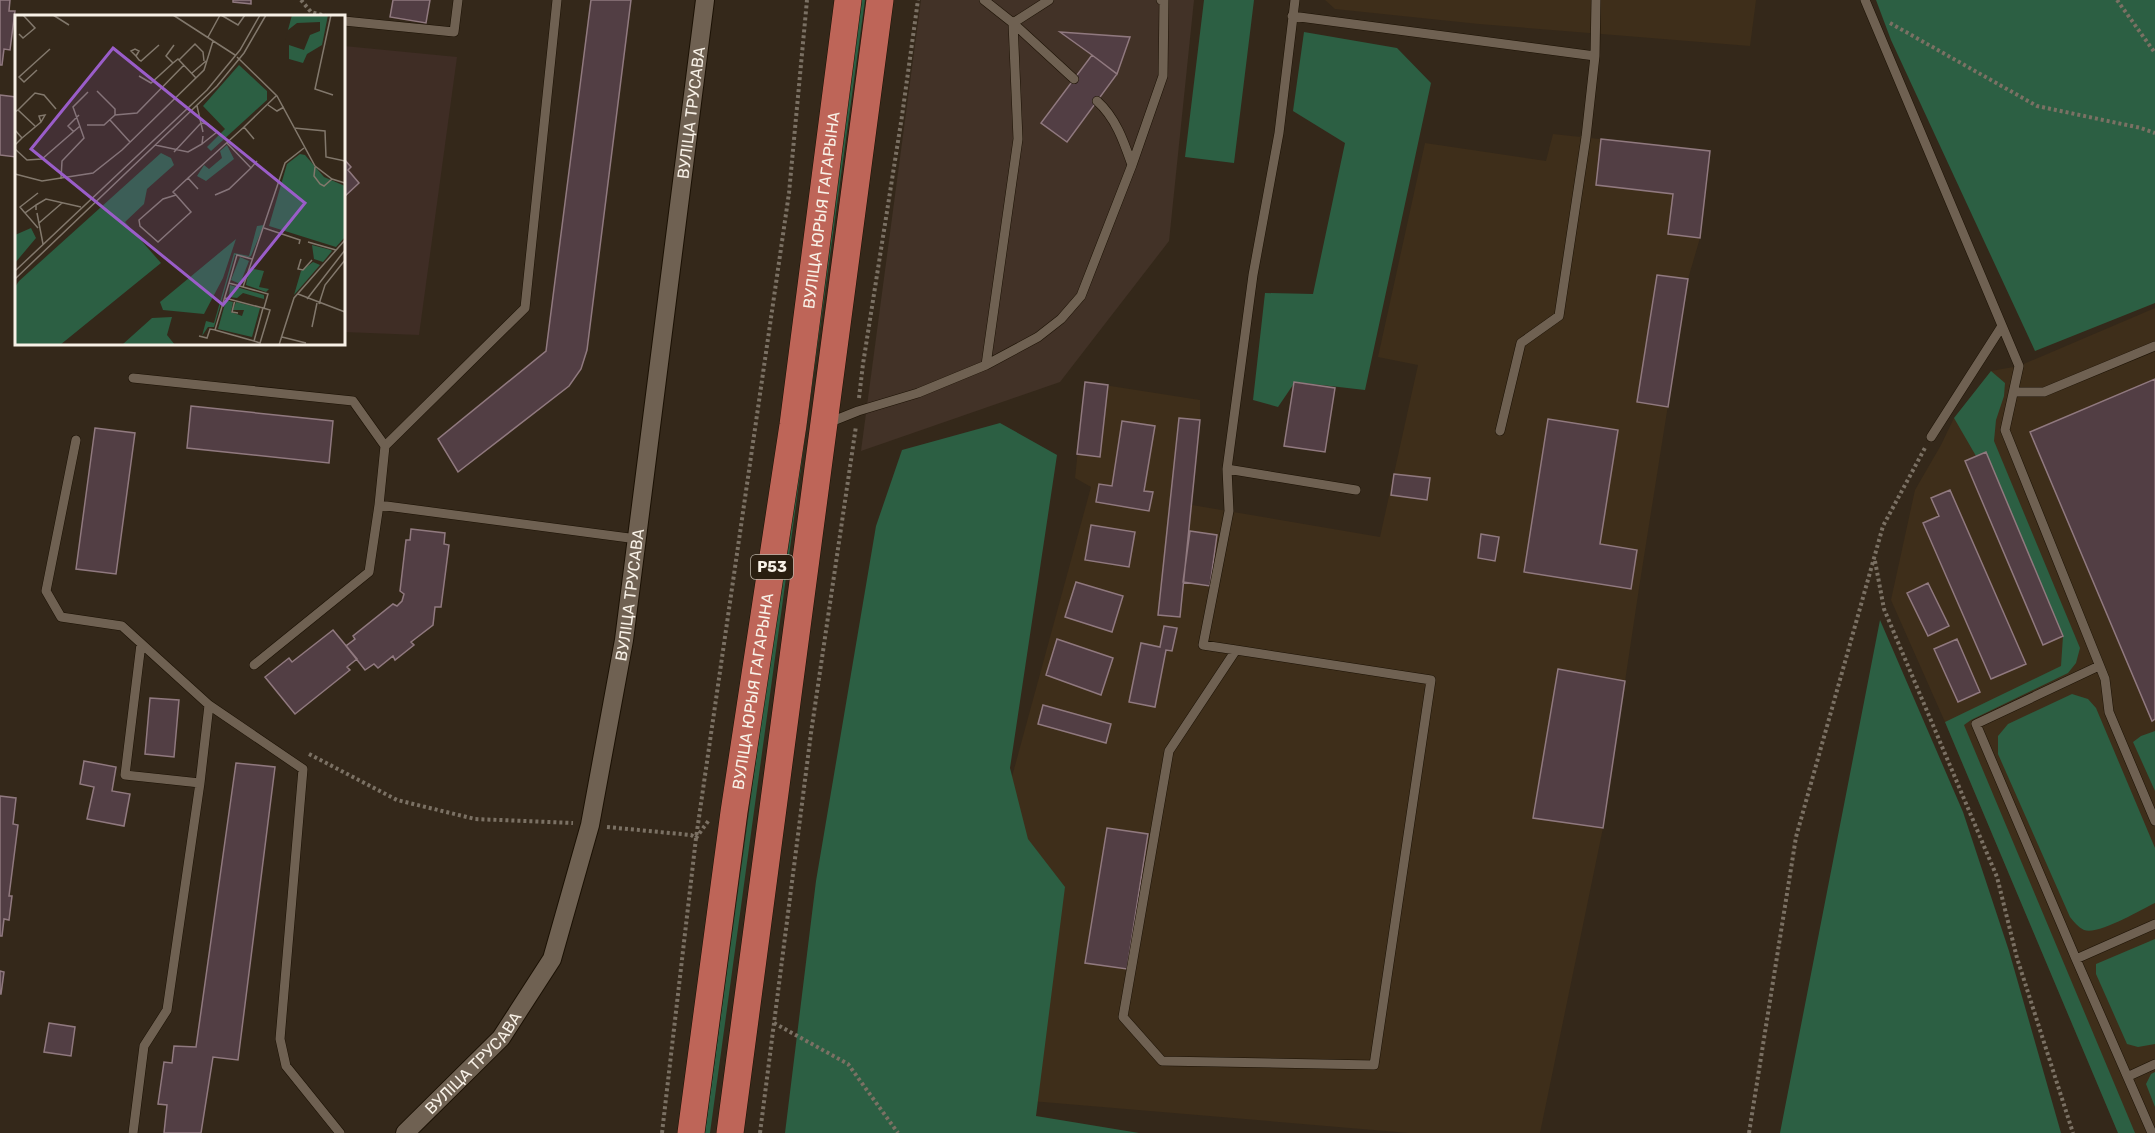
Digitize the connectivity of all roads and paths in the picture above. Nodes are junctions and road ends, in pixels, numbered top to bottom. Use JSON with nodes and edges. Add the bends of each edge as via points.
{"nodes":[{"id":1,"x":301,"y":0,"type":"edge"},
{"id":2,"x":458,"y":0,"type":"edge"},
{"id":3,"x":557,"y":0,"type":"edge"},
{"id":4,"x":705,"y":0,"type":"edge"},
{"id":5,"x":807,"y":0,"type":"edge"},
{"id":6,"x":849,"y":0,"type":"edge"},
{"id":7,"x":880,"y":0,"type":"edge"},
{"id":8,"x":918,"y":0,"type":"edge"},
{"id":9,"x":984,"y":0,"type":"edge"},
{"id":10,"x":1049,"y":0,"type":"edge"},
{"id":11,"x":1161,"y":0,"type":"edge"},
{"id":12,"x":1295,"y":0,"type":"edge"},
{"id":13,"x":1596,"y":0,"type":"edge"},
{"id":14,"x":1865,"y":0,"type":"edge"},
{"id":15,"x":2117,"y":0,"type":"edge"},
{"id":16,"x":1869,"y":12,"type":"junction"},
{"id":17,"x":322,"y":15,"type":"edge"},
{"id":18,"x":1292,"y":16,"type":"junction"},
{"id":19,"x":345,"y":21,"type":"edge"},
{"id":20,"x":1013,"y":23,"type":"junction"},
{"id":21,"x":2155,"y":53,"type":"edge"},
{"id":22,"x":1595,"y":56,"type":"junction"},
{"id":23,"x":1074,"y":79,"type":"dead end"},
{"id":24,"x":1098,"y":101,"type":"dead end"},
{"id":25,"x":2155,"y":133,"type":"edge"},
{"id":26,"x":1132,"y":165,"type":"junction"},
{"id":27,"x":2002,"y":326,"type":"junction"},
{"id":28,"x":2155,"y":346,"type":"edge"},
{"id":29,"x":986,"y":365,"type":"junction"},
{"id":30,"x":133,"y":378,"type":"dead end"},
{"id":31,"x":2014,"y":392,"type":"junction"},
{"id":32,"x":858,"y":411,"type":"junction"},
{"id":33,"x":823,"y":425,"type":"junction"},
{"id":34,"x":1500,"y":431,"type":"dead end"},
{"id":35,"x":1931,"y":437,"type":"joint"},
{"id":36,"x":76,"y":441,"type":"dead end"},
{"id":37,"x":385,"y":446,"type":"junction"},
{"id":38,"x":1227,"y":469,"type":"junction"},
{"id":39,"x":1356,"y":490,"type":"dead end"},
{"id":40,"x":379,"y":505,"type":"junction"},
{"id":41,"x":637,"y":539,"type":"junction"},
{"id":42,"x":1874,"y":557,"type":"junction"},
{"id":43,"x":141,"y":644,"type":"junction"},
{"id":44,"x":1236,"y":650,"type":"junction"},
{"id":45,"x":254,"y":665,"type":"dead end"},
{"id":46,"x":2099,"y":666,"type":"junction"},
{"id":47,"x":209,"y":705,"type":"junction"},
{"id":48,"x":300,"y":749,"type":"dead end"},
{"id":49,"x":200,"y":783,"type":"junction"},
{"id":50,"x":710,"y":819,"type":"dead end"},
{"id":51,"x":2155,"y":821,"type":"edge"},
{"id":52,"x":590,"y":825,"type":"junction"},
{"id":53,"x":696,"y":838,"type":"junction"},
{"id":54,"x":2155,"y":924,"type":"edge"},
{"id":55,"x":2076,"y":959,"type":"junction"},
{"id":56,"x":774,"y":1023,"type":"junction"},
{"id":57,"x":2155,"y":1064,"type":"edge"},
{"id":58,"x":2128,"y":1076,"type":"junction"},
{"id":59,"x":134,"y":1133,"type":"edge"},
{"id":60,"x":340,"y":1133,"type":"edge"},
{"id":61,"x":405,"y":1133,"type":"edge"},
{"id":62,"x":662,"y":1133,"type":"edge"},
{"id":63,"x":691,"y":1133,"type":"edge"},
{"id":64,"x":730,"y":1133,"type":"edge"},
{"id":65,"x":760,"y":1133,"type":"edge"},
{"id":66,"x":898,"y":1133,"type":"edge"},
{"id":67,"x":1749,"y":1133,"type":"edge"},
{"id":68,"x":2073,"y":1133,"type":"edge"},
{"id":69,"x":2152,"y":1133,"type":"edge"}],
"edges":[{"from":1,"to":17,"type":"path","via":[[311,12]]},
{"from":2,"to":19,"type":"lane","via":[[454,32]]},
{"from":3,"to":37,"type":"lane","via":[[525,308]]},
{"from":4,"to":41,"type":"street","name":"ВУЛІЦА ТРУСАВА"},
{"from":5,"to":53,"type":"path","via":[[789,193]]},
{"from":6,"to":63,"type":"main road","name":"ВУЛІЦА ЮРЫЯ ГАГАРЫНА","number":"Р53","via":[[793,425],[734,812]]},
{"from":7,"to":33,"type":"main road","name":"ВУЛІЦА ЮРЫЯ ГАГАРЫНА","number":"Р53"},
{"from":8,"to":32,"type":"path"},
{"from":9,"to":20,"type":"lane"},
{"from":10,"to":20,"type":"lane"},
{"from":11,"to":26,"type":"lane","via":[[1163,76]]},
{"from":12,"to":18,"type":"lane"},
{"from":13,"to":22,"type":"lane"},
{"from":14,"to":16,"type":"lane"},
{"from":15,"to":21,"type":"path"},
{"from":16,"to":25,"type":"path","via":[[2037,106]]},
{"from":16,"to":27,"type":"lane"},
{"from":18,"to":22,"type":"lane"},
{"from":18,"to":38,"type":"lane","via":[[1279,133],[1252,275]]},
{"from":20,"to":23,"type":"lane"},
{"from":20,"to":29,"type":"lane","via":[[1018,139]]},
{"from":22,"to":34,"type":"lane","via":[[1559,316],[1521,343]]},
{"from":24,"to":26,"type":"lane","via":[[1108,110],[1122,136]]},
{"from":26,"to":29,"type":"lane","via":[[1081,296],[1038,337]]},
{"from":27,"to":31,"type":"lane","via":[[2019,366]]},
{"from":27,"to":35,"type":"lane"},
{"from":28,"to":31,"type":"lane","via":[[2044,392]]},
{"from":29,"to":32,"type":"lane","via":[[918,393]]},
{"from":30,"to":37,"type":"lane","via":[[353,401]]},
{"from":31,"to":46,"type":"lane","via":[[2005,430]]},
{"from":32,"to":33,"type":"lane"},
{"from":32,"to":56,"type":"path"},
{"from":33,"to":64,"type":"main road","name":"ВУЛІЦА ЮРЫЯ ГАГАРЫНА","number":"Р53"},
{"from":35,"to":42,"type":"path","via":[[1883,526]]},
{"from":36,"to":43,"type":"lane","via":[[46,591],[61,616],[122,626]]},
{"from":37,"to":40,"type":"lane"},
{"from":38,"to":39,"type":"lane"},
{"from":38,"to":44,"type":"lane","via":[[1229,511],[1203,645]]},
{"from":40,"to":41,"type":"lane"},
{"from":40,"to":45,"type":"lane","via":[[369,572]]},
{"from":41,"to":52,"type":"street","name":"ВУЛІЦА ТРУСАВА","via":[[624,640]]},
{"from":42,"to":67,"type":"path","via":[[1796,837]]},
{"from":42,"to":68,"type":"path","via":[[1884,609],[1997,877],[2017,958]]},
{"from":43,"to":47,"type":"lane"},
{"from":43,"to":49,"type":"lane","via":[[125,774]]},
{"from":44,"to":44,"type":"lane","via":[[1431,680],[1374,1065],[1162,1060],[1123,1017],[1169,751]]},
{"from":46,"to":51,"type":"lane","via":[[2105,679],[2109,712]]},
{"from":46,"to":55,"type":"lane","via":[[1976,724]]},
{"from":47,"to":49,"type":"lane"},
{"from":47,"to":60,"type":"lane","via":[[303,769],[280,1039],[286,1066]]},
{"from":48,"to":52,"type":"path","via":[[397,800],[475,819]]},
{"from":49,"to":59,"type":"lane","via":[[166,1010],[144,1046]]},
{"from":50,"to":53,"type":"path"},
{"from":52,"to":53,"type":"path"},
{"from":52,"to":61,"type":"street","name":"ВУЛІЦА ТРУСАВА","via":[[552,959],[501,1038]]},
{"from":53,"to":62,"type":"path"},
{"from":54,"to":55,"type":"lane"},
{"from":55,"to":58,"type":"lane"},
{"from":56,"to":65,"type":"path"},
{"from":56,"to":66,"type":"path","via":[[848,1064]]},
{"from":57,"to":58,"type":"lane"},
{"from":58,"to":69,"type":"lane"}]}
